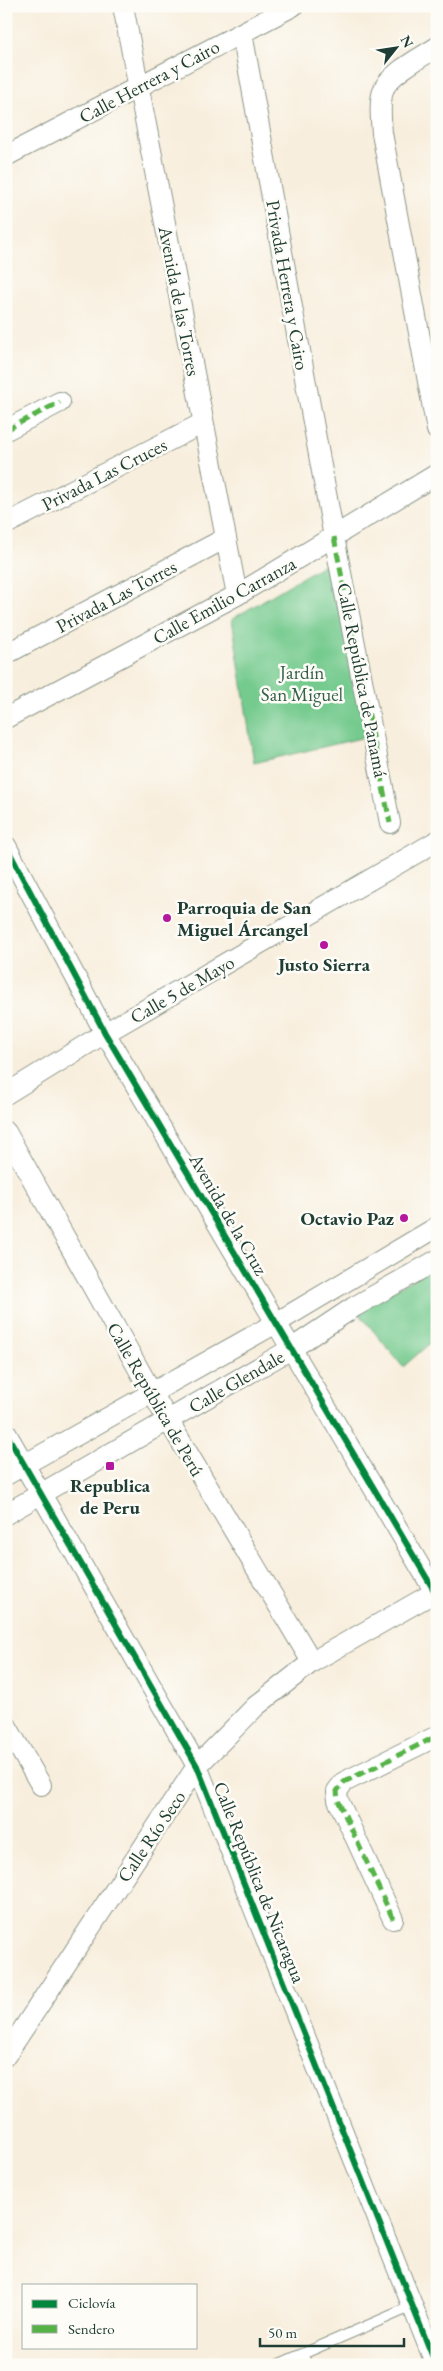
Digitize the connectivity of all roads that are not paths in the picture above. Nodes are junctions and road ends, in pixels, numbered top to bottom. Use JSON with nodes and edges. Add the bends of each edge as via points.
{"nodes":[{"id":1,"x":123,"y":6,"type":"edge"},
{"id":2,"x":292,"y":6,"type":"edge"},
{"id":3,"x":242,"y":32,"type":"junction"},
{"id":4,"x":437,"y":47,"type":"edge"},
{"id":5,"x":139,"y":86,"type":"junction"},
{"id":6,"x":6,"y":156,"type":"edge"},
{"id":7,"x":60,"y":402,"type":"dead end"},
{"id":8,"x":203,"y":423,"type":"junction"},
{"id":9,"x":6,"y":430,"type":"edge"},
{"id":10,"x":437,"y":430,"type":"edge"},
{"id":11,"x":437,"y":474,"type":"edge"},
{"id":12,"x":6,"y":524,"type":"edge"},
{"id":13,"x":334,"y":537,"type":"junction"},
{"id":14,"x":226,"y":538,"type":"junction"},
{"id":15,"x":237,"y":595,"type":"junction"},
{"id":16,"x":6,"y":654,"type":"edge"},
{"id":17,"x":6,"y":718,"type":"edge"},
{"id":18,"x":390,"y":823,"type":"dead end"},
{"id":19,"x":437,"y":841,"type":"edge"},
{"id":20,"x":6,"y":846,"type":"edge"},
{"id":21,"x":105,"y":1033,"type":"junction"},
{"id":22,"x":6,"y":1094,"type":"edge"},
{"id":23,"x":6,"y":1132,"type":"edge"},
{"id":24,"x":437,"y":1227,"type":"edge"},
{"id":25,"x":437,"y":1260,"type":"edge"},
{"id":26,"x":276,"y":1323,"type":"junction"},
{"id":27,"x":291,"y":1349,"type":"junction"},
{"id":28,"x":152,"y":1393,"type":"junction"},
{"id":29,"x":168,"y":1420,"type":"junction"},
{"id":30,"x":6,"y":1433,"type":"edge"},
{"id":31,"x":24,"y":1465,"type":"junction"},
{"id":32,"x":6,"y":1475,"type":"edge"},
{"id":33,"x":41,"y":1494,"type":"junction"},
{"id":34,"x":6,"y":1514,"type":"edge"},
{"id":35,"x":436,"y":1592,"type":"edge"},
{"id":36,"x":312,"y":1662,"type":"junction"},
{"id":37,"x":6,"y":1725,"type":"edge"},
{"id":38,"x":437,"y":1736,"type":"edge"},
{"id":39,"x":197,"y":1766,"type":"junction"},
{"id":40,"x":41,"y":1785,"type":"dead end"},
{"id":41,"x":394,"y":1920,"type":"dead end"},
{"id":42,"x":6,"y":2055,"type":"edge"},
{"id":43,"x":412,"y":2306,"type":"junction"},
{"id":44,"x":302,"y":2354,"type":"junction"},
{"id":45,"x":277,"y":2365,"type":"edge"},
{"id":46,"x":307,"y":2365,"type":"edge"},
{"id":47,"x":436,"y":2365,"type":"edge"}],
"edges":[{"from":1,"to":5,"type":"street","name":"Avenida de las Torres"},
{"from":2,"to":3,"type":"street","name":"Calle Herrera y Cairo"},
{"from":3,"to":5,"type":"street","name":"Calle Herrera y Cairo"},
{"from":3,"to":13,"type":"street","name":"Privada Herrera y Cairo"},
{"from":4,"to":10,"type":"street","via":[[389,80],[383,91],[380,111]]},
{"from":5,"to":6,"type":"street","name":"Calle Herrera y Cairo"},
{"from":5,"to":8,"type":"street","name":"Avenida de las Torres"},
{"from":7,"to":9,"type":"street"},
{"from":8,"to":12,"type":"street","name":"Privada Las Cruces"},
{"from":8,"to":14,"type":"street","name":"Avenida de las Torres"},
{"from":11,"to":13,"type":"street","name":"Calle Emilio Carranza"},
{"from":13,"to":15,"type":"street","name":"Calle Emilio Carranza"},
{"from":13,"to":18,"type":"street","name":"Calle República de Panamá"},
{"from":14,"to":15,"type":"street","name":"Avenida de las Torres"},
{"from":14,"to":16,"type":"street","name":"Privada Las Torres"},
{"from":15,"to":17,"type":"street","name":"Calle Emilio Carranza"},
{"from":19,"to":21,"type":"street","name":"Calle 5 de Mayo"},
{"from":20,"to":21,"type":"street","name":"Avenida de la Cruz"},
{"from":21,"to":22,"type":"street","name":"Calle 5 de Mayo"},
{"from":21,"to":26,"type":"street","name":"Avenida de la Cruz"},
{"from":23,"to":28,"type":"street","name":"Calle República de Perú"},
{"from":24,"to":26,"type":"street","name":"Calle Glendale"},
{"from":25,"to":27,"type":"street","name":"Calle Glendale","via":[[354,1307]]},
{"from":26,"to":27,"type":"street","name":"Avenida de la Cruz"},
{"from":26,"to":28,"type":"street","name":"Calle Glendale"},
{"from":27,"to":29,"type":"street","name":"Calle Glendale"},
{"from":27,"to":35,"type":"street","name":"Avenida de la Cruz"},
{"from":28,"to":29,"type":"street","name":"Calle República de Perú"},
{"from":28,"to":31,"type":"street","name":"Calle Glendale"},
{"from":29,"to":33,"type":"street","name":"Calle Glendale"},
{"from":29,"to":36,"type":"street","name":"Calle República de Perú"},
{"from":30,"to":31,"type":"street","name":"Calle República de Nicaragua"},
{"from":31,"to":32,"type":"street","name":"Calle Glendale"},
{"from":31,"to":33,"type":"street","name":"Calle República de Nicaragua"},
{"from":33,"to":34,"type":"street","name":"Calle Glendale"},
{"from":33,"to":39,"type":"street","name":"Calle República de Nicaragua"},
{"from":35,"to":36,"type":"street","name":"Calle Río Seco"},
{"from":36,"to":39,"type":"street","name":"Calle Río Seco","via":[[256,1706]]},
{"from":37,"to":40,"type":"street"},
{"from":38,"to":41,"type":"street","via":[[344,1782],[338,1791],[338,1800]]},
{"from":39,"to":42,"type":"street","name":"Calle Río Seco"},
{"from":39,"to":43,"type":"street","name":"Calle República de Nicaragua"},
{"from":43,"to":44,"type":"lane"},
{"from":43,"to":47,"type":"street","name":"Calle República de Nicaragua"},
{"from":44,"to":45,"type":"lane"},
{"from":44,"to":46,"type":"lane"}]}
